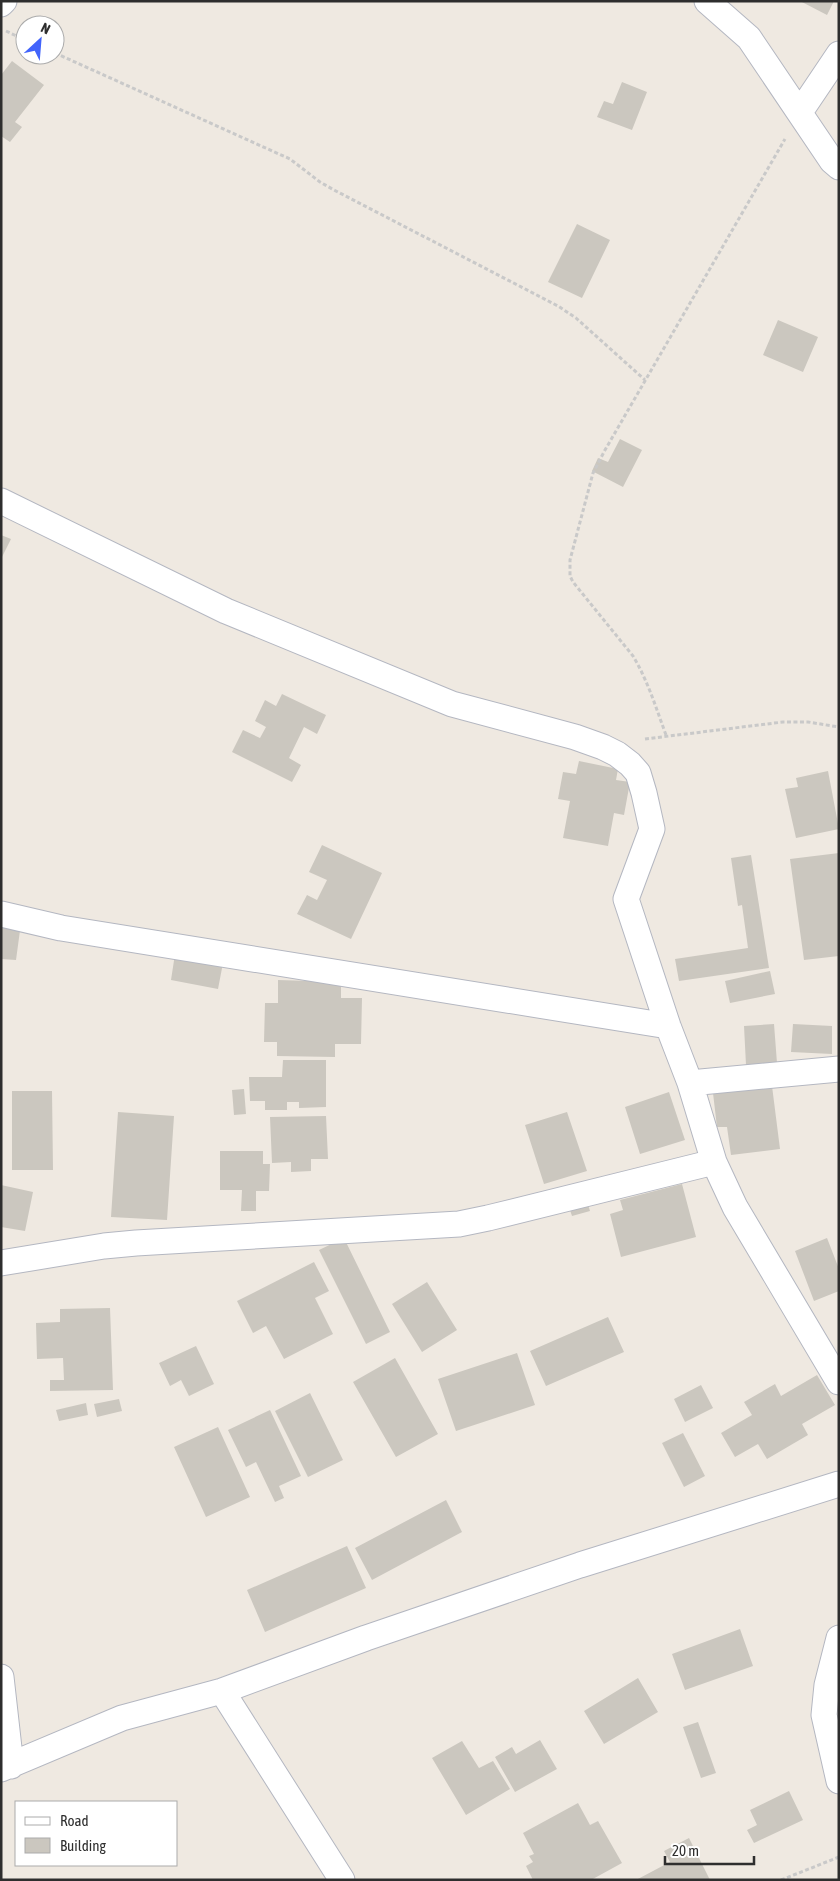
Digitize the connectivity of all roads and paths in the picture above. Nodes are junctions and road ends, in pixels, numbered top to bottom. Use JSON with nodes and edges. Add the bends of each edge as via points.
{"nodes":[{"id":1,"x":4,"y":1,"type":"edge"},
{"id":2,"x":707,"y":1,"type":"edge"},
{"id":3,"x":1,"y":4,"type":"edge"},
{"id":4,"x":1,"y":29,"type":"edge"},
{"id":5,"x":15,"y":35,"type":"edge"},
{"id":6,"x":839,"y":54,"type":"edge"},
{"id":7,"x":65,"y":57,"type":"edge"},
{"id":8,"x":800,"y":112,"type":"junction"},
{"id":9,"x":839,"y":167,"type":"edge"},
{"id":10,"x":645,"y":380,"type":"junction"},
{"id":11,"x":1,"y":501,"type":"edge"},
{"id":12,"x":839,"y":727,"type":"edge"},
{"id":13,"x":666,"y":735,"type":"junction"},
{"id":14,"x":602,"y":747,"type":"junction"},
{"id":15,"x":1,"y":914,"type":"edge"},
{"id":16,"x":668,"y":1026,"type":"junction"},
{"id":17,"x":839,"y":1069,"type":"edge"},
{"id":18,"x":690,"y":1083,"type":"junction"},
{"id":19,"x":714,"y":1162,"type":"junction"},
{"id":20,"x":1,"y":1263,"type":"edge"},
{"id":21,"x":839,"y":1382,"type":"edge"},
{"id":22,"x":839,"y":1484,"type":"edge"},
{"id":23,"x":839,"y":1638,"type":"edge"},
{"id":24,"x":1,"y":1677,"type":"edge"},
{"id":25,"x":222,"y":1691,"type":"junction"},
{"id":26,"x":6,"y":1768,"type":"edge"},
{"id":27,"x":839,"y":1781,"type":"edge"},
{"id":28,"x":839,"y":1857,"type":"edge"},
{"id":29,"x":342,"y":1880,"type":"edge"},
{"id":30,"x":781,"y":1880,"type":"edge"}],
"edges":[{"from":1,"to":3,"type":"street"},
{"from":2,"to":8,"type":"street","via":[[749,38]]},
{"from":4,"to":5,"type":"path"},
{"from":6,"to":8,"type":"street"},
{"from":7,"to":10,"type":"path","via":[[290,158],[334,190],[558,306],[576,318]]},
{"from":8,"to":9,"type":"street"},
{"from":8,"to":10,"type":"path"},
{"from":10,"to":13,"type":"path","via":[[593,473],[569,568],[573,582],[640,667]]},
{"from":11,"to":14,"type":"street","via":[[226,611],[452,704]]},
{"from":12,"to":13,"type":"path","via":[[783,722]]},
{"from":13,"to":14,"type":"path"},
{"from":14,"to":16,"type":"street","via":[[630,764],[638,773],[644,793],[652,829],[626,900]]},
{"from":15,"to":16,"type":"street","via":[[61,928]]},
{"from":16,"to":18,"type":"street"},
{"from":17,"to":18,"type":"street"},
{"from":18,"to":19,"type":"street"},
{"from":19,"to":20,"type":"street","via":[[459,1224],[136,1243]]},
{"from":19,"to":21,"type":"street","via":[[734,1207]]},
{"from":22,"to":25,"type":"street","via":[[571,1568]]},
{"from":23,"to":27,"type":"street","via":[[827,1684],[824,1715]]},
{"from":24,"to":26,"type":"street"},
{"from":25,"to":26,"type":"street","via":[[122,1718]]},
{"from":25,"to":29,"type":"street"},
{"from":28,"to":30,"type":"path"}]}
